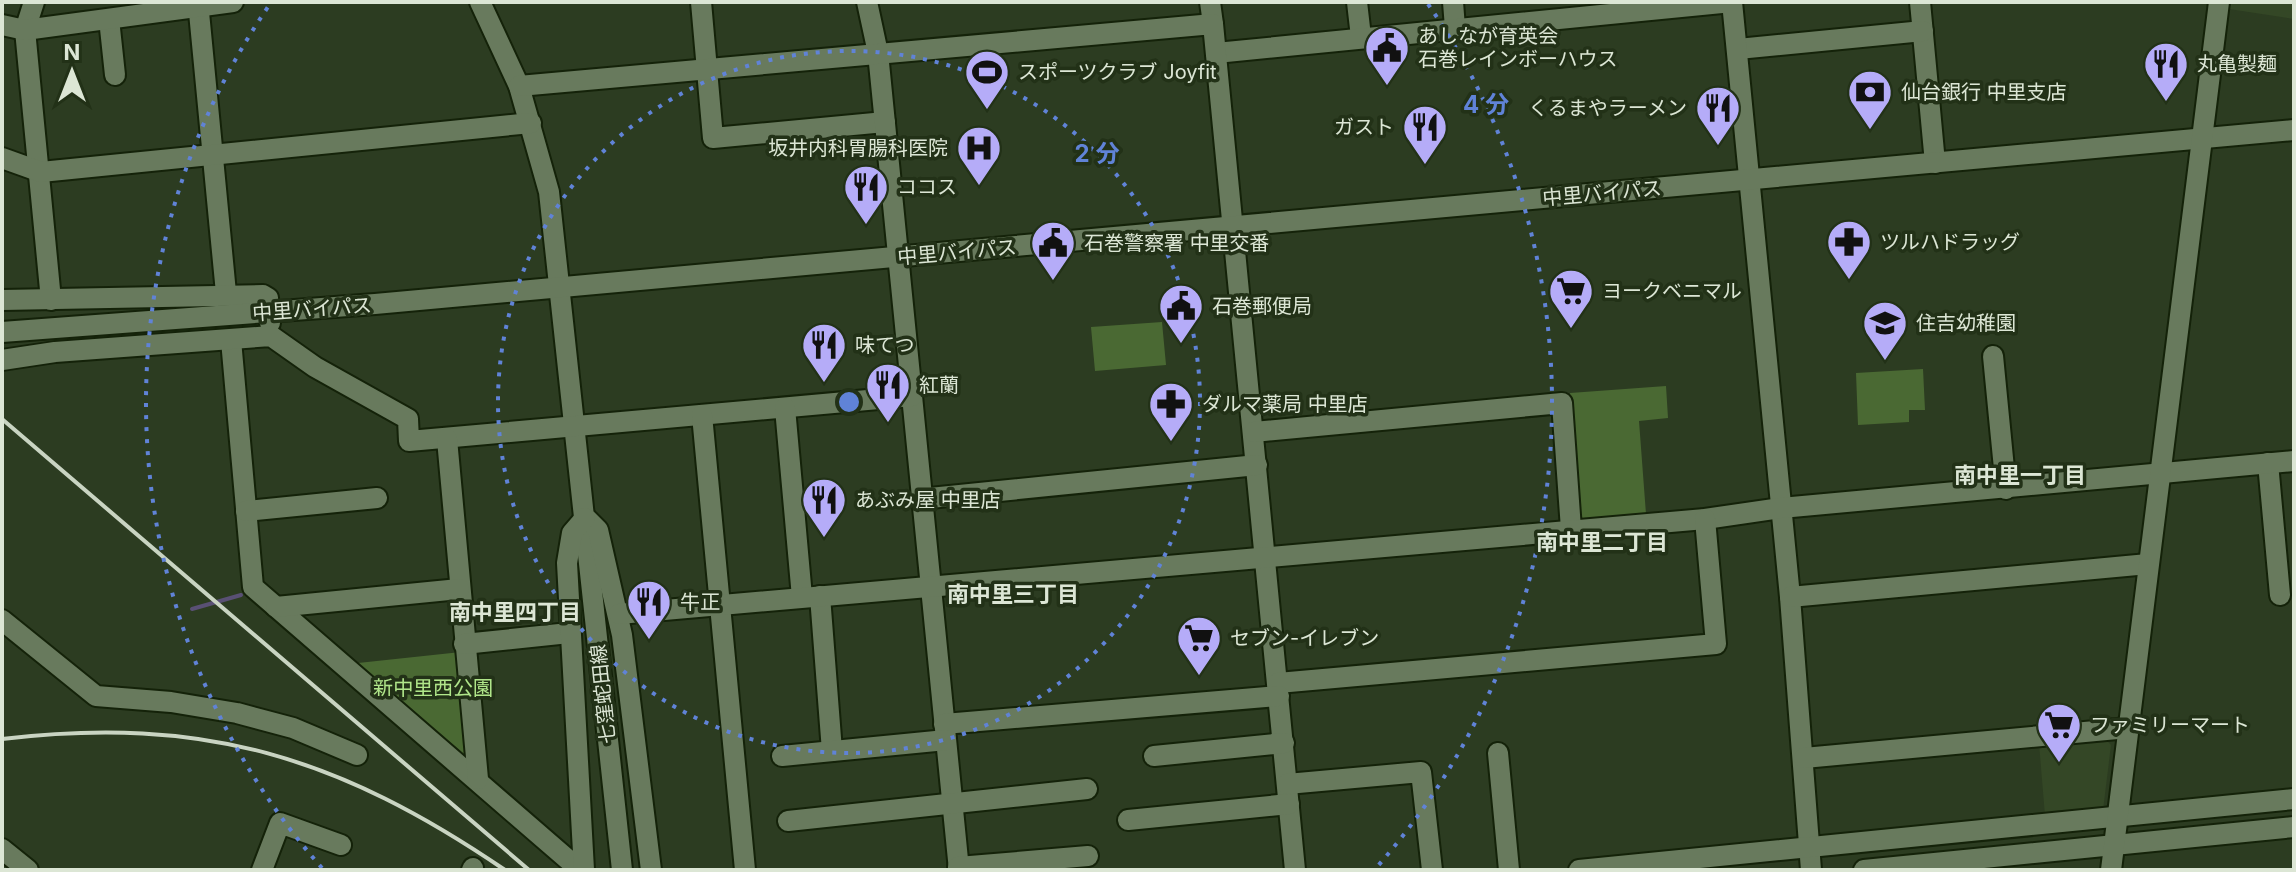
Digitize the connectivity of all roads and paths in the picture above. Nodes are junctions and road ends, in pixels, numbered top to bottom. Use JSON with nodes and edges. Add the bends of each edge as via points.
{"nodes":[{"id":1,"x":34,"y":2,"type":"edge"},
{"id":2,"x":233,"y":2,"type":"edge"},
{"id":3,"x":480,"y":2,"type":"edge"},
{"id":4,"x":701,"y":2,"type":"edge"},
{"id":5,"x":867,"y":2,"type":"edge"},
{"id":6,"x":1210,"y":2,"type":"edge"},
{"id":7,"x":1357,"y":2,"type":"edge"},
{"id":8,"x":1453,"y":2,"type":"edge"},
{"id":9,"x":1920,"y":2,"type":"edge"},
{"id":10,"x":2219,"y":2,"type":"edge"},
{"id":11,"x":199,"y":4,"type":"edge"},
{"id":12,"x":1634,"y":7,"type":"edge"},
{"id":13,"x":1549,"y":11,"type":"edge"},
{"id":14,"x":109,"y":19,"type":"junction"},
{"id":15,"x":1213,"y":24,"type":"junction"},
{"id":16,"x":2,"y":25,"type":"edge"},
{"id":17,"x":1455,"y":28,"type":"junction"},
{"id":18,"x":25,"y":30,"type":"junction"},
{"id":19,"x":1923,"y":31,"type":"junction"},
{"id":20,"x":1361,"y":37,"type":"junction"},
{"id":21,"x":1738,"y":49,"type":"junction"},
{"id":22,"x":878,"y":53,"type":"junction"},
{"id":23,"x":1216,"y":53,"type":"junction"},
{"id":24,"x":706,"y":70,"type":"junction"},
{"id":25,"x":115,"y":75,"type":"dead end"},
{"id":26,"x":519,"y":86,"type":"junction"},
{"id":27,"x":885,"y":122,"type":"junction"},
{"id":28,"x":531,"y":123,"type":"junction"},
{"id":29,"x":2294,"y":130,"type":"edge"},
{"id":30,"x":2202,"y":139,"type":"junction"},
{"id":31,"x":212,"y":155,"type":"junction"},
{"id":32,"x":2,"y":158,"type":"edge"},
{"id":33,"x":1935,"y":163,"type":"junction"},
{"id":34,"x":41,"y":172,"type":"junction"},
{"id":35,"x":1750,"y":180,"type":"junction"},
{"id":36,"x":1233,"y":226,"type":"junction"},
{"id":37,"x":898,"y":257,"type":"junction"},
{"id":38,"x":560,"y":288,"type":"junction"},
{"id":39,"x":226,"y":293,"type":"junction"},
{"id":40,"x":2,"y":300,"type":"edge"},
{"id":41,"x":51,"y":300,"type":"junction"},
{"id":42,"x":269,"y":312,"type":"junction"},
{"id":43,"x":2,"y":332,"type":"edge"},
{"id":44,"x":271,"y":336,"type":"junction"},
{"id":45,"x":231,"y":340,"type":"junction"},
{"id":46,"x":1993,"y":356,"type":"dead end"},
{"id":47,"x":2,"y":360,"type":"edge"},
{"id":48,"x":912,"y":396,"type":"junction"},
{"id":49,"x":785,"y":408,"type":"junction"},
{"id":50,"x":702,"y":415,"type":"junction"},
{"id":51,"x":576,"y":428,"type":"junction"},
{"id":52,"x":1254,"y":432,"type":"junction"},
{"id":53,"x":447,"y":439,"type":"junction"},
{"id":54,"x":2294,"y":461,"type":"edge"},
{"id":55,"x":2268,"y":463,"type":"junction"},
{"id":56,"x":1257,"y":465,"type":"junction"},
{"id":57,"x":2160,"y":473,"type":"junction"},
{"id":58,"x":2006,"y":489,"type":"junction"},
{"id":59,"x":377,"y":498,"type":"dead end"},
{"id":60,"x":920,"y":499,"type":"junction"},
{"id":61,"x":1781,"y":508,"type":"junction"},
{"id":62,"x":246,"y":511,"type":"junction"},
{"id":63,"x":1705,"y":519,"type":"junction"},
{"id":64,"x":586,"y":528,"type":"junction"},
{"id":65,"x":1571,"y":529,"type":"junction"},
{"id":66,"x":1266,"y":557,"type":"junction"},
{"id":67,"x":2148,"y":564,"type":"junction"},
{"id":68,"x":930,"y":587,"type":"junction"},
{"id":69,"x":459,"y":589,"type":"junction"},
{"id":70,"x":2280,"y":595,"type":"dead end"},
{"id":71,"x":811,"y":596,"type":"junction"},
{"id":72,"x":1790,"y":597,"type":"junction"},
{"id":73,"x":720,"y":605,"type":"junction"},
{"id":74,"x":276,"y":607,"type":"junction"},
{"id":75,"x":619,"y":614,"type":"junction"},
{"id":76,"x":2,"y":620,"type":"edge"},
{"id":77,"x":569,"y":633,"type":"junction"},
{"id":78,"x":464,"y":644,"type":"junction"},
{"id":79,"x":1278,"y":689,"type":"junction"},
{"id":80,"x":2128,"y":728,"type":"junction"},
{"id":81,"x":945,"y":732,"type":"junction"},
{"id":82,"x":1284,"y":743,"type":"junction"},
{"id":83,"x":832,"y":751,"type":"junction"},
{"id":84,"x":1498,"y":753,"type":"dead end"},
{"id":85,"x":357,"y":755,"type":"dead end"},
{"id":86,"x":782,"y":756,"type":"dead end"},
{"id":87,"x":1154,"y":756,"type":"dead end"},
{"id":88,"x":1804,"y":758,"type":"junction"},
{"id":89,"x":478,"y":779,"type":"junction"},
{"id":90,"x":1087,"y":789,"type":"dead end"},
{"id":91,"x":1288,"y":794,"type":"junction"},
{"id":92,"x":2294,"y":799,"type":"edge"},
{"id":93,"x":952,"y":804,"type":"junction"},
{"id":94,"x":2118,"y":816,"type":"junction"},
{"id":95,"x":1128,"y":820,"type":"dead end"},
{"id":96,"x":788,"y":821,"type":"dead end"},
{"id":97,"x":2294,"y":827,"type":"edge"},
{"id":98,"x":341,"y":845,"type":"dead end"},
{"id":99,"x":2114,"y":845,"type":"junction"},
{"id":100,"x":1810,"y":848,"type":"junction"},
{"id":101,"x":2,"y":849,"type":"edge"},
{"id":102,"x":1088,"y":856,"type":"dead end"},
{"id":103,"x":958,"y":868,"type":"edge"},
{"id":104,"x":28,"y":870,"type":"edge"},
{"id":105,"x":262,"y":870,"type":"edge"},
{"id":106,"x":582,"y":870,"type":"edge"},
{"id":107,"x":622,"y":870,"type":"edge"},
{"id":108,"x":651,"y":870,"type":"edge"},
{"id":109,"x":745,"y":870,"type":"edge"},
{"id":110,"x":1295,"y":870,"type":"edge"},
{"id":111,"x":1432,"y":870,"type":"edge"},
{"id":112,"x":1509,"y":870,"type":"edge"},
{"id":113,"x":1579,"y":870,"type":"edge"},
{"id":114,"x":1811,"y":870,"type":"edge"},
{"id":115,"x":1864,"y":870,"type":"edge"},
{"id":116,"x":2111,"y":870,"type":"edge"}],
"edges":[{"from":1,"to":18,"type":"street"},
{"from":2,"to":11,"type":"street"},
{"from":3,"to":26,"type":"street","name":"七窪蛇田線"},
{"from":4,"to":24,"type":"street"},
{"from":5,"to":22,"type":"street"},
{"from":6,"to":15,"type":"street"},
{"from":7,"to":20,"type":"street"},
{"from":8,"to":17,"type":"street"},
{"from":9,"to":19,"type":"street"},
{"from":10,"to":30,"type":"street"},
{"from":11,"to":14,"type":"street"},
{"from":11,"to":31,"type":"street"},
{"from":12,"to":13,"type":"street"},
{"from":12,"to":21,"type":"street","via":[[1732,2]]},
{"from":13,"to":17,"type":"street"},
{"from":14,"to":18,"type":"street"},
{"from":14,"to":25,"type":"street"},
{"from":15,"to":22,"type":"street"},
{"from":15,"to":23,"type":"street"},
{"from":16,"to":18,"type":"street"},
{"from":17,"to":20,"type":"street"},
{"from":18,"to":34,"type":"street"},
{"from":19,"to":21,"type":"street"},
{"from":19,"to":33,"type":"street"},
{"from":20,"to":23,"type":"street"},
{"from":21,"to":35,"type":"street"},
{"from":22,"to":24,"type":"street"},
{"from":22,"to":27,"type":"street"},
{"from":23,"to":36,"type":"street"},
{"from":24,"to":26,"type":"street"},
{"from":24,"to":27,"type":"street","via":[[713,138]]},
{"from":26,"to":28,"type":"street","name":"七窪蛇田線"},
{"from":27,"to":37,"type":"street"},
{"from":28,"to":31,"type":"street"},
{"from":28,"to":38,"type":"street","name":"七窪蛇田線","via":[[549,192]]},
{"from":29,"to":30,"type":"street","name":"中里バイパス"},
{"from":30,"to":33,"type":"street","name":"中里バイパス"},
{"from":30,"to":57,"type":"street"},
{"from":31,"to":34,"type":"street"},
{"from":31,"to":39,"type":"street"},
{"from":32,"to":34,"type":"street"},
{"from":33,"to":35,"type":"street","name":"中里バイパス"},
{"from":34,"to":41,"type":"street"},
{"from":35,"to":36,"type":"street","name":"中里バイパス"},
{"from":35,"to":61,"type":"street"},
{"from":36,"to":37,"type":"street","name":"中里バイパス"},
{"from":36,"to":52,"type":"street"},
{"from":37,"to":38,"type":"street","name":"中里バイパス"},
{"from":37,"to":48,"type":"street"},
{"from":38,"to":42,"type":"street","name":"中里バイパス"},
{"from":38,"to":51,"type":"street","name":"七窪蛇田線"},
{"from":39,"to":41,"type":"street"},
{"from":39,"to":42,"type":"street","via":[[263,295]]},
{"from":40,"to":41,"type":"street"},
{"from":42,"to":43,"type":"street","name":"中里バイパス"},
{"from":42,"to":44,"type":"street"},
{"from":44,"to":45,"type":"street"},
{"from":44,"to":53,"type":"street","via":[[408,419],[409,441]]},
{"from":45,"to":47,"type":"street"},
{"from":45,"to":62,"type":"street"},
{"from":46,"to":58,"type":"street"},
{"from":48,"to":49,"type":"street"},
{"from":48,"to":60,"type":"street"},
{"from":49,"to":50,"type":"street"},
{"from":49,"to":71,"type":"street"},
{"from":50,"to":51,"type":"street"},
{"from":50,"to":73,"type":"street"},
{"from":51,"to":53,"type":"street"},
{"from":51,"to":64,"type":"street","name":"七窪蛇田線"},
{"from":52,"to":56,"type":"street"},
{"from":52,"to":65,"type":"street","via":[[1562,403]]},
{"from":53,"to":69,"type":"street"},
{"from":54,"to":55,"type":"street"},
{"from":55,"to":57,"type":"street"},
{"from":55,"to":70,"type":"street"},
{"from":56,"to":60,"type":"street"},
{"from":56,"to":66,"type":"street"},
{"from":57,"to":58,"type":"street"},
{"from":57,"to":67,"type":"street"},
{"from":58,"to":61,"type":"street"},
{"from":59,"to":62,"type":"street"},
{"from":60,"to":68,"type":"street"},
{"from":61,"to":63,"type":"street"},
{"from":61,"to":72,"type":"street"},
{"from":62,"to":74,"type":"street","via":[[253,587]]},
{"from":63,"to":65,"type":"street"},
{"from":63,"to":79,"type":"street","via":[[1716,644]]},
{"from":64,"to":75,"type":"street","via":[[598,530]]},
{"from":64,"to":77,"type":"street","via":[[572,533],[567,563]]},
{"from":64,"to":107,"type":"street","name":"七窪蛇田線"},
{"from":65,"to":66,"type":"street"},
{"from":66,"to":68,"type":"street"},
{"from":66,"to":79,"type":"street"},
{"from":67,"to":72,"type":"street"},
{"from":67,"to":80,"type":"street"},
{"from":68,"to":71,"type":"street"},
{"from":68,"to":81,"type":"street"},
{"from":69,"to":74,"type":"street"},
{"from":69,"to":78,"type":"street"},
{"from":71,"to":73,"type":"street"},
{"from":71,"to":83,"type":"street"},
{"from":72,"to":88,"type":"street"},
{"from":73,"to":75,"type":"street"},
{"from":73,"to":109,"type":"street"},
{"from":74,"to":89,"type":"street"},
{"from":75,"to":108,"type":"street"},
{"from":76,"to":85,"type":"street","via":[[96,696],[237,713],[293,728]]},
{"from":77,"to":78,"type":"street"},
{"from":77,"to":106,"type":"street"},
{"from":78,"to":89,"type":"street"},
{"from":79,"to":81,"type":"street"},
{"from":79,"to":82,"type":"street"},
{"from":80,"to":88,"type":"street"},
{"from":80,"to":94,"type":"street"},
{"from":81,"to":83,"type":"street"},
{"from":81,"to":93,"type":"street"},
{"from":82,"to":87,"type":"street"},
{"from":82,"to":91,"type":"street"},
{"from":83,"to":86,"type":"street"},
{"from":84,"to":112,"type":"street"},
{"from":88,"to":100,"type":"street"},
{"from":89,"to":106,"type":"street"},
{"from":90,"to":93,"type":"street"},
{"from":91,"to":95,"type":"street"},
{"from":91,"to":110,"type":"street"},
{"from":91,"to":111,"type":"street","via":[[1421,772]]},
{"from":92,"to":94,"type":"street"},
{"from":93,"to":96,"type":"street"},
{"from":93,"to":103,"type":"street"},
{"from":94,"to":99,"type":"street"},
{"from":94,"to":100,"type":"street"},
{"from":97,"to":99,"type":"street"},
{"from":98,"to":105,"type":"street","via":[[280,823]]},
{"from":99,"to":115,"type":"street"},
{"from":99,"to":116,"type":"street"},
{"from":100,"to":113,"type":"street"},
{"from":100,"to":114,"type":"street"},
{"from":101,"to":104,"type":"street"},
{"from":102,"to":103,"type":"street"}]}
